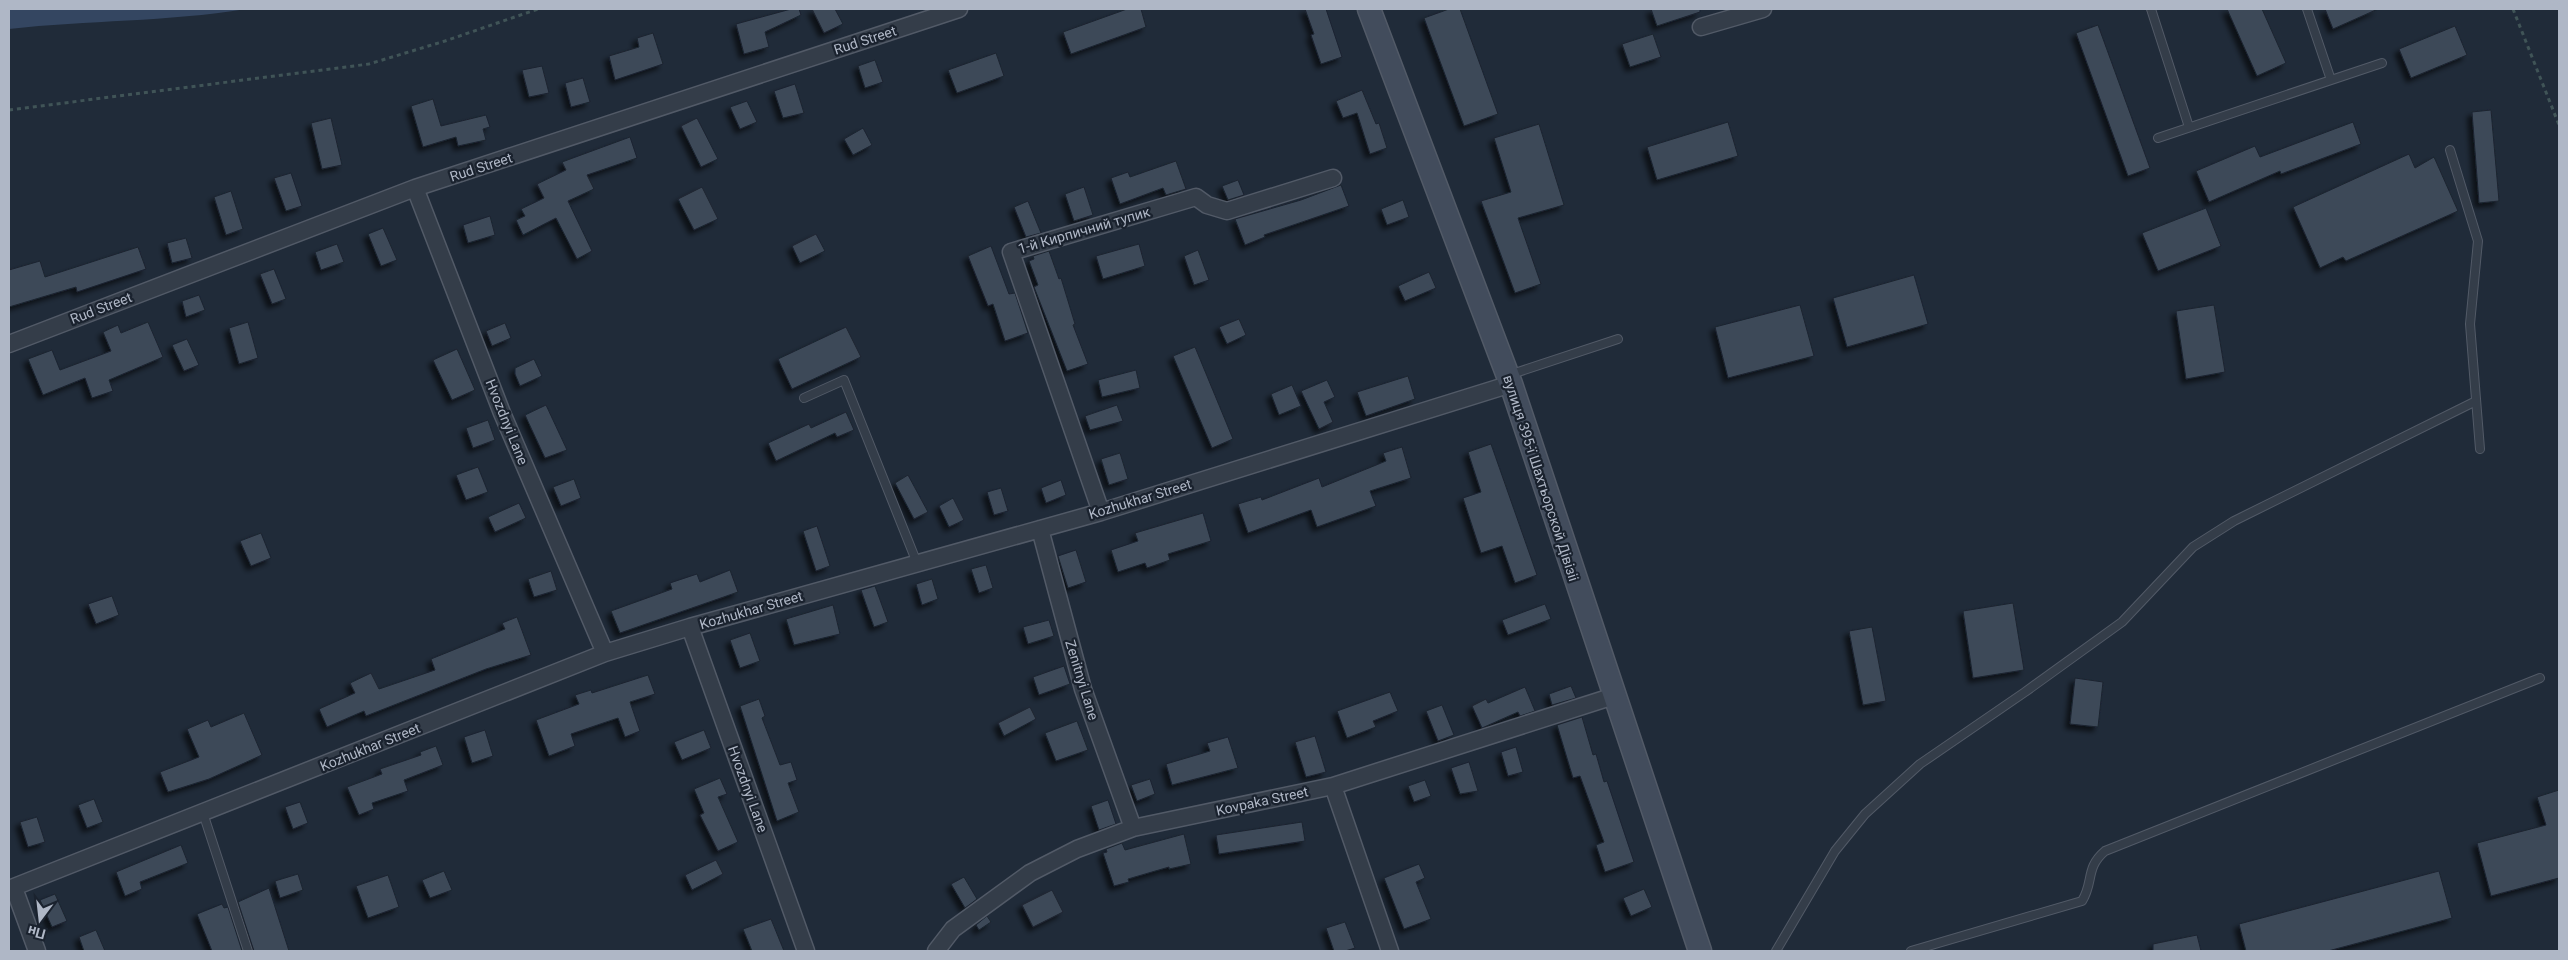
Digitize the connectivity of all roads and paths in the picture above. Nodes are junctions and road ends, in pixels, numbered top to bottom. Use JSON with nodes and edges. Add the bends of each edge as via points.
{"nodes":[{"id":1,"x":538,"y":9,"type":"edge"},
{"id":2,"x":959,"y":9,"type":"edge"},
{"id":3,"x":1369,"y":9,"type":"edge"},
{"id":4,"x":1764,"y":9,"type":"edge"},
{"id":5,"x":2151,"y":9,"type":"edge"},
{"id":6,"x":2307,"y":9,"type":"edge"},
{"id":7,"x":2513,"y":9,"type":"edge"},
{"id":8,"x":1701,"y":27,"type":"dead end"},
{"id":9,"x":2382,"y":63,"type":"dead end"},
{"id":10,"x":2331,"y":80,"type":"junction"},
{"id":11,"x":9,"y":110,"type":"edge"},
{"id":12,"x":2559,"y":125,"type":"edge"},
{"id":13,"x":2189,"y":127,"type":"junction"},
{"id":14,"x":2158,"y":138,"type":"dead end"},
{"id":15,"x":2450,"y":150,"type":"dead end"},
{"id":16,"x":1333,"y":178,"type":"dead end"},
{"id":17,"x":416,"y":188,"type":"junction"},
{"id":18,"x":1618,"y":339,"type":"dead end"},
{"id":19,"x":9,"y":344,"type":"edge"},
{"id":20,"x":1509,"y":380,"type":"junction"},
{"id":21,"x":804,"y":398,"type":"dead end"},
{"id":22,"x":2476,"y":401,"type":"junction"},
{"id":23,"x":2480,"y":449,"type":"dead end"},
{"id":24,"x":1101,"y":512,"type":"junction"},
{"id":25,"x":1040,"y":529,"type":"junction"},
{"id":26,"x":917,"y":563,"type":"junction"},
{"id":27,"x":690,"y":627,"type":"junction"},
{"id":28,"x":605,"y":653,"type":"junction"},
{"id":29,"x":2540,"y":678,"type":"dead end"},
{"id":30,"x":1614,"y":696,"type":"junction"},
{"id":31,"x":1333,"y":786,"type":"junction"},
{"id":32,"x":203,"y":812,"type":"junction"},
{"id":33,"x":1133,"y":828,"type":"junction"},
{"id":34,"x":11,"y":889,"type":"edge"},
{"id":35,"x":37,"y":951,"type":"edge"},
{"id":36,"x":248,"y":951,"type":"edge"},
{"id":37,"x":806,"y":951,"type":"edge"},
{"id":38,"x":936,"y":951,"type":"edge"},
{"id":39,"x":1390,"y":951,"type":"edge"},
{"id":40,"x":1700,"y":951,"type":"edge"},
{"id":41,"x":1776,"y":951,"type":"edge"},
{"id":42,"x":1911,"y":951,"type":"edge"}],
"edges":[{"from":1,"to":11,"type":"path","via":[[369,64]]},
{"from":2,"to":17,"type":"street","name":"Rud Street"},
{"from":3,"to":20,"type":"street","name":"вулиця 395-ї Шахтьорской Дівізіі"},
{"from":4,"to":8,"type":"street"},
{"from":5,"to":13,"type":"lane"},
{"from":6,"to":10,"type":"lane"},
{"from":7,"to":12,"type":"path"},
{"from":9,"to":10,"type":"lane"},
{"from":10,"to":13,"type":"lane"},
{"from":13,"to":14,"type":"lane"},
{"from":15,"to":22,"type":"lane","via":[[2478,241],[2470,324]]},
{"from":16,"to":24,"type":"street","name":"1-й Кирпичний тупик","via":[[1227,211],[1207,205],[1196,197],[1011,252]]},
{"from":17,"to":19,"type":"street","name":"Rud Street"},
{"from":17,"to":28,"type":"street","name":"Hvozdnyi Lane","via":[[502,413]]},
{"from":18,"to":20,"type":"lane"},
{"from":20,"to":24,"type":"street","name":"Kozhukhar Street"},
{"from":20,"to":30,"type":"street","name":"вулиця 395-ї Шахтьорской Дівізіі"},
{"from":21,"to":26,"type":"lane","via":[[844,380]]},
{"from":22,"to":23,"type":"lane"},
{"from":22,"to":41,"type":"lane","via":[[2234,521],[2193,548],[2122,622],[1920,764],[1866,814],[1835,851]]},
{"from":24,"to":25,"type":"street","name":"Kozhukhar Street"},
{"from":25,"to":26,"type":"street","name":"Kozhukhar Street"},
{"from":25,"to":33,"type":"street","name":"Zenitnyi Lane","via":[[1083,689]]},
{"from":26,"to":27,"type":"street","name":"Kozhukhar Street"},
{"from":27,"to":28,"type":"street","name":"Kozhukhar Street"},
{"from":27,"to":37,"type":"street","name":"Hvozdnyi Lane"},
{"from":28,"to":32,"type":"street","name":"Kozhukhar Street"},
{"from":29,"to":42,"type":"lane","via":[[2105,851],[2095,860],[2088,876],[2089,890],[2082,902]]},
{"from":30,"to":31,"type":"street","name":"Kovpaka Street"},
{"from":30,"to":40,"type":"street","name":"вулиця 395-ї Шахтьорской Дівізіі"},
{"from":31,"to":33,"type":"street","name":"Kovpaka Street"},
{"from":31,"to":39,"type":"street"},
{"from":32,"to":34,"type":"street","name":"Kozhukhar Street"},
{"from":32,"to":36,"type":"lane"},
{"from":33,"to":38,"type":"street","name":"Kovpaka Street","via":[[1077,849],[1030,873],[953,929]]},
{"from":34,"to":35,"type":"street"}]}
